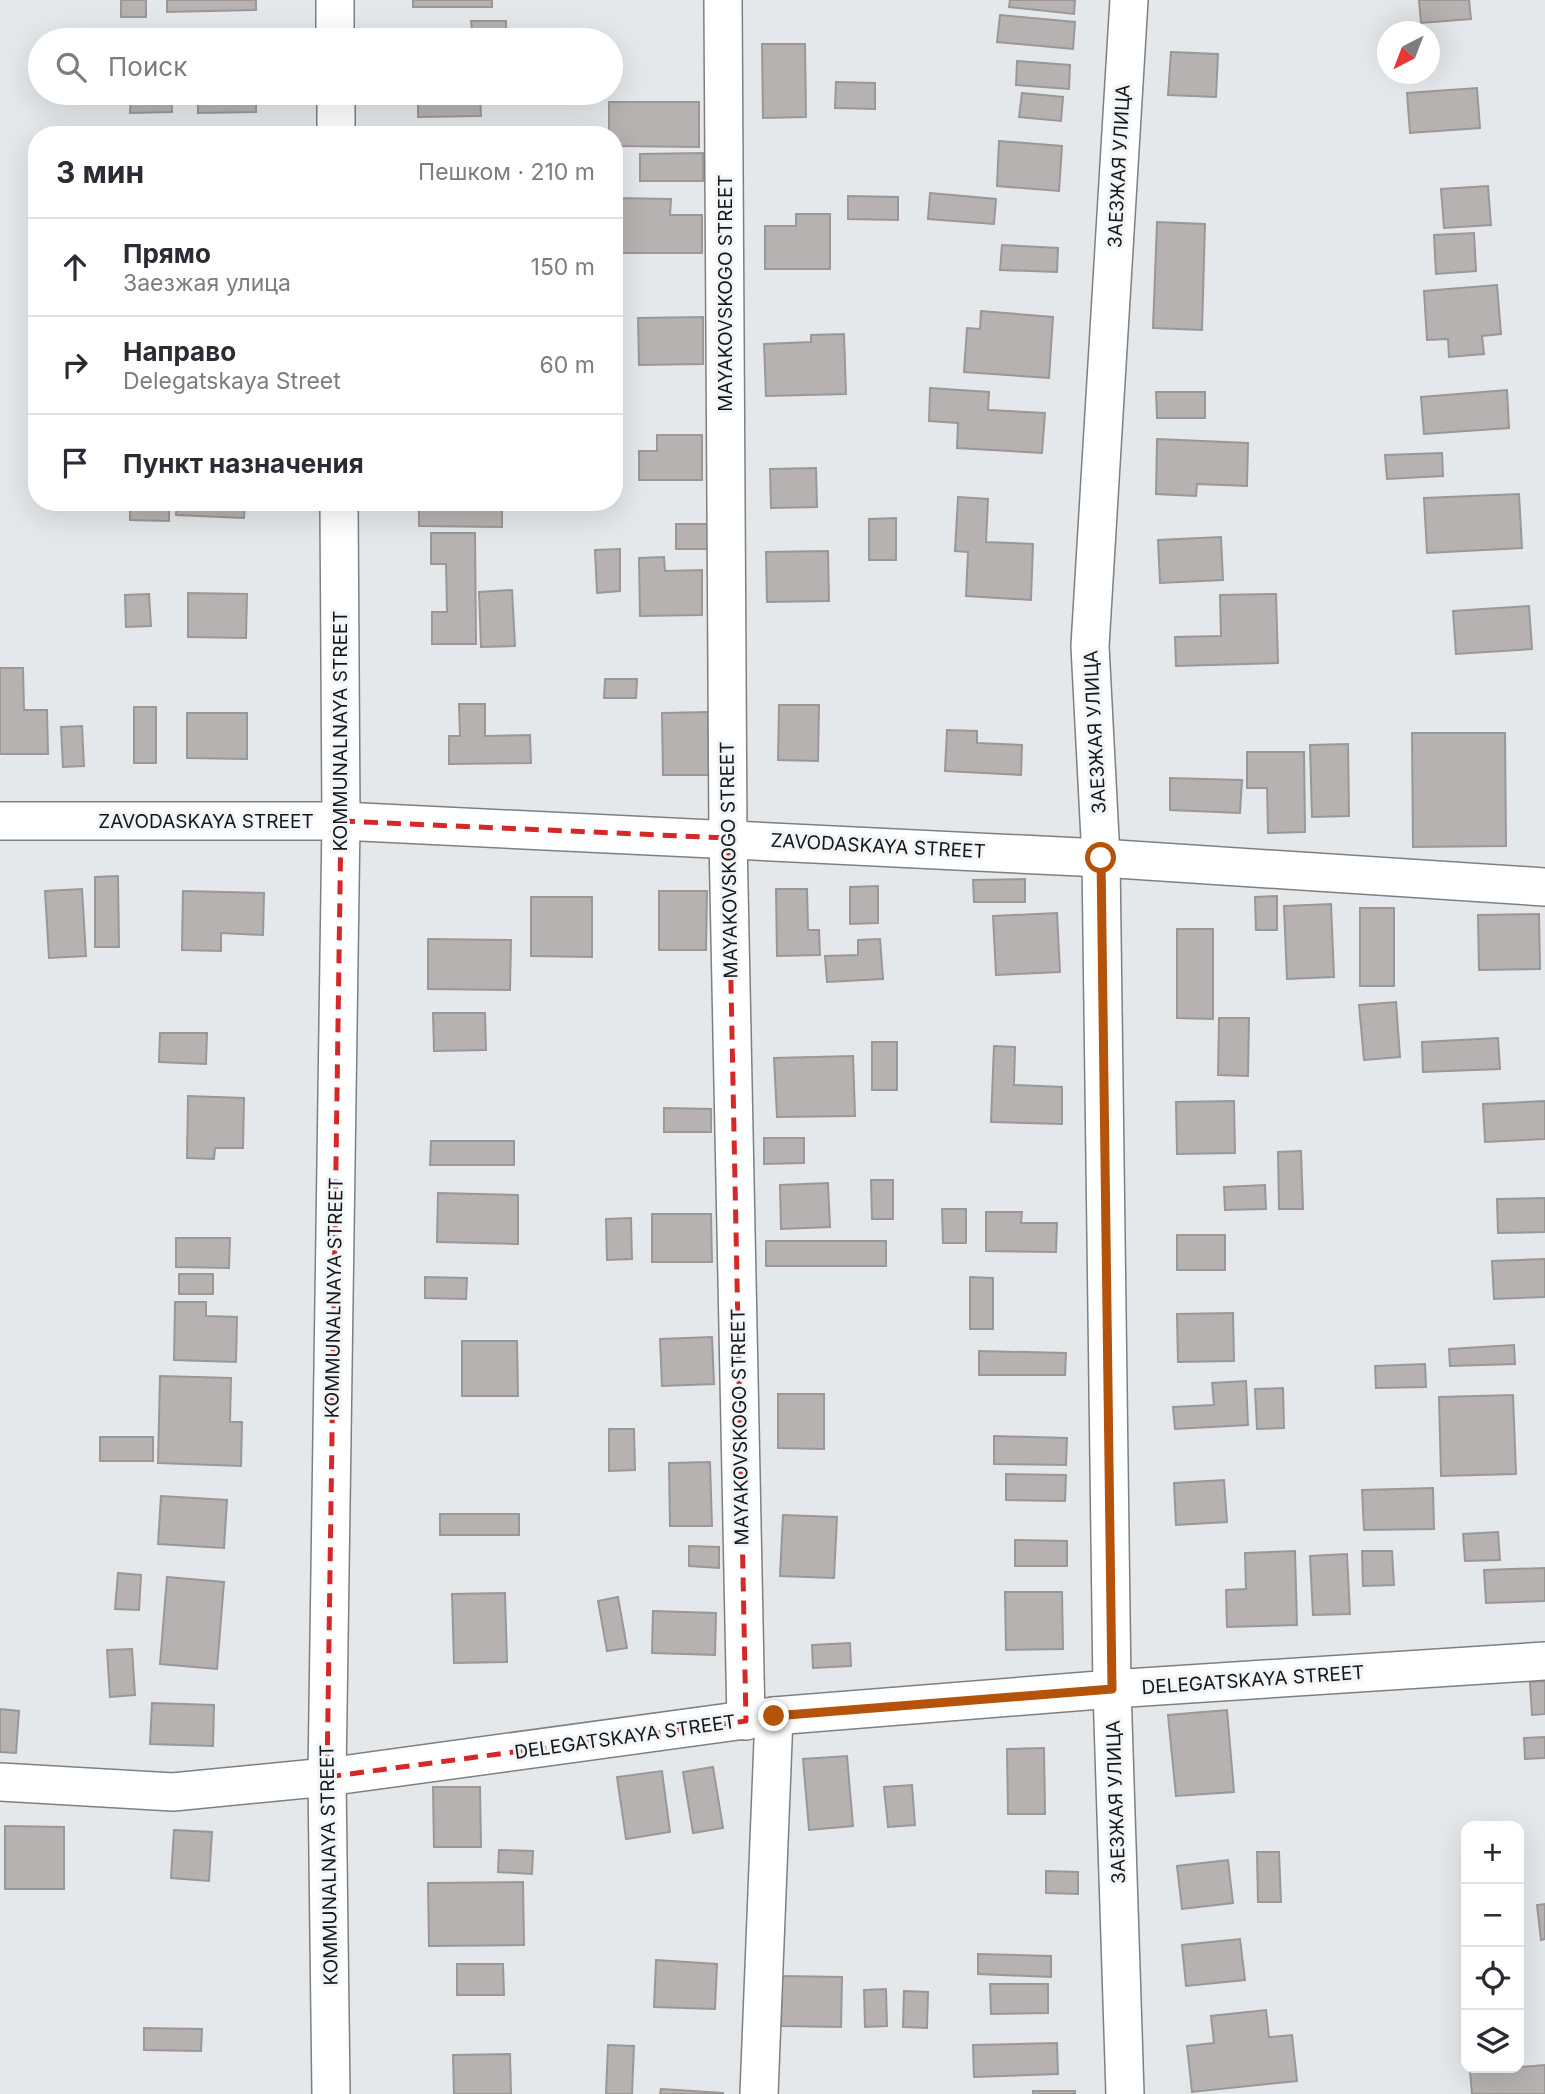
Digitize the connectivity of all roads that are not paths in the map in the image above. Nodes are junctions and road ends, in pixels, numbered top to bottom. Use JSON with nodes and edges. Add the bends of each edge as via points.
{"nodes":[{"id":1,"x":335,"y":0,"type":"edge"},
{"id":2,"x":723,"y":0,"type":"edge"},
{"id":3,"x":1129,"y":0,"type":"edge"},
{"id":4,"x":335,"y":28,"type":"edge"},
{"id":5,"x":335,"y":105,"type":"edge"},
{"id":6,"x":336,"y":126,"type":"edge"},
{"id":7,"x":339,"y":511,"type":"edge"},
{"id":8,"x":0,"y":821,"type":"edge"},
{"id":9,"x":341,"y":821,"type":"junction"},
{"id":10,"x":728,"y":838,"type":"junction"},
{"id":11,"x":1101,"y":858,"type":"junction"},
{"id":12,"x":1545,"y":887,"type":"edge"},
{"id":13,"x":1545,"y":1661,"type":"edge"},
{"id":14,"x":1112,"y":1689,"type":"junction"},
{"id":15,"x":760,"y":1718,"type":"junction"},
{"id":16,"x":327,"y":1777,"type":"junction"},
{"id":17,"x":0,"y":1782,"type":"edge"},
{"id":18,"x":331,"y":2094,"type":"edge"},
{"id":19,"x":759,"y":2094,"type":"edge"},
{"id":20,"x":1125,"y":2094,"type":"edge"}],
"edges":[{"from":1,"to":4,"type":"street"},
{"from":2,"to":10,"type":"street","name":"MAYAKOVSKOGO STREET"},
{"from":3,"to":11,"type":"street","name":"ЗАЕЗЖАЯ УЛИЦА","via":[[1090,646]]},
{"from":5,"to":6,"type":"street"},
{"from":7,"to":9,"type":"street","name":"KOMMUNALNAYA STREET"},
{"from":8,"to":9,"type":"street","name":"ZAVODASKAYA STREET"},
{"from":9,"to":10,"type":"street","name":"ZAVODASKAYA STREET"},
{"from":9,"to":16,"type":"street","name":"KOMMUNALNAYA STREET"},
{"from":10,"to":11,"type":"street","name":"ZAVODASKAYA STREET"},
{"from":10,"to":15,"type":"street","name":"MAYAKOVSKOGO STREET"},
{"from":11,"to":12,"type":"street","name":"ZAVODASKAYA STREET"},
{"from":11,"to":14,"type":"street","name":"ЗАЕЗЖАЯ УЛИЦА"},
{"from":13,"to":14,"type":"street","name":"DELEGATSKAYA STREET"},
{"from":14,"to":15,"type":"street","name":"DELEGATSKAYA STREET"},
{"from":14,"to":20,"type":"street","name":"ЗАЕЗЖАЯ УЛИЦА"},
{"from":15,"to":16,"type":"street","name":"DELEGATSKAYA STREET"},
{"from":15,"to":19,"type":"street","name":"MAYAKOVSKOGO STREET"},
{"from":16,"to":17,"type":"street","name":"DELEGATSKAYA STREET","via":[[173,1792]]},
{"from":16,"to":18,"type":"street","name":"KOMMUNALNAYA STREET"}]}
